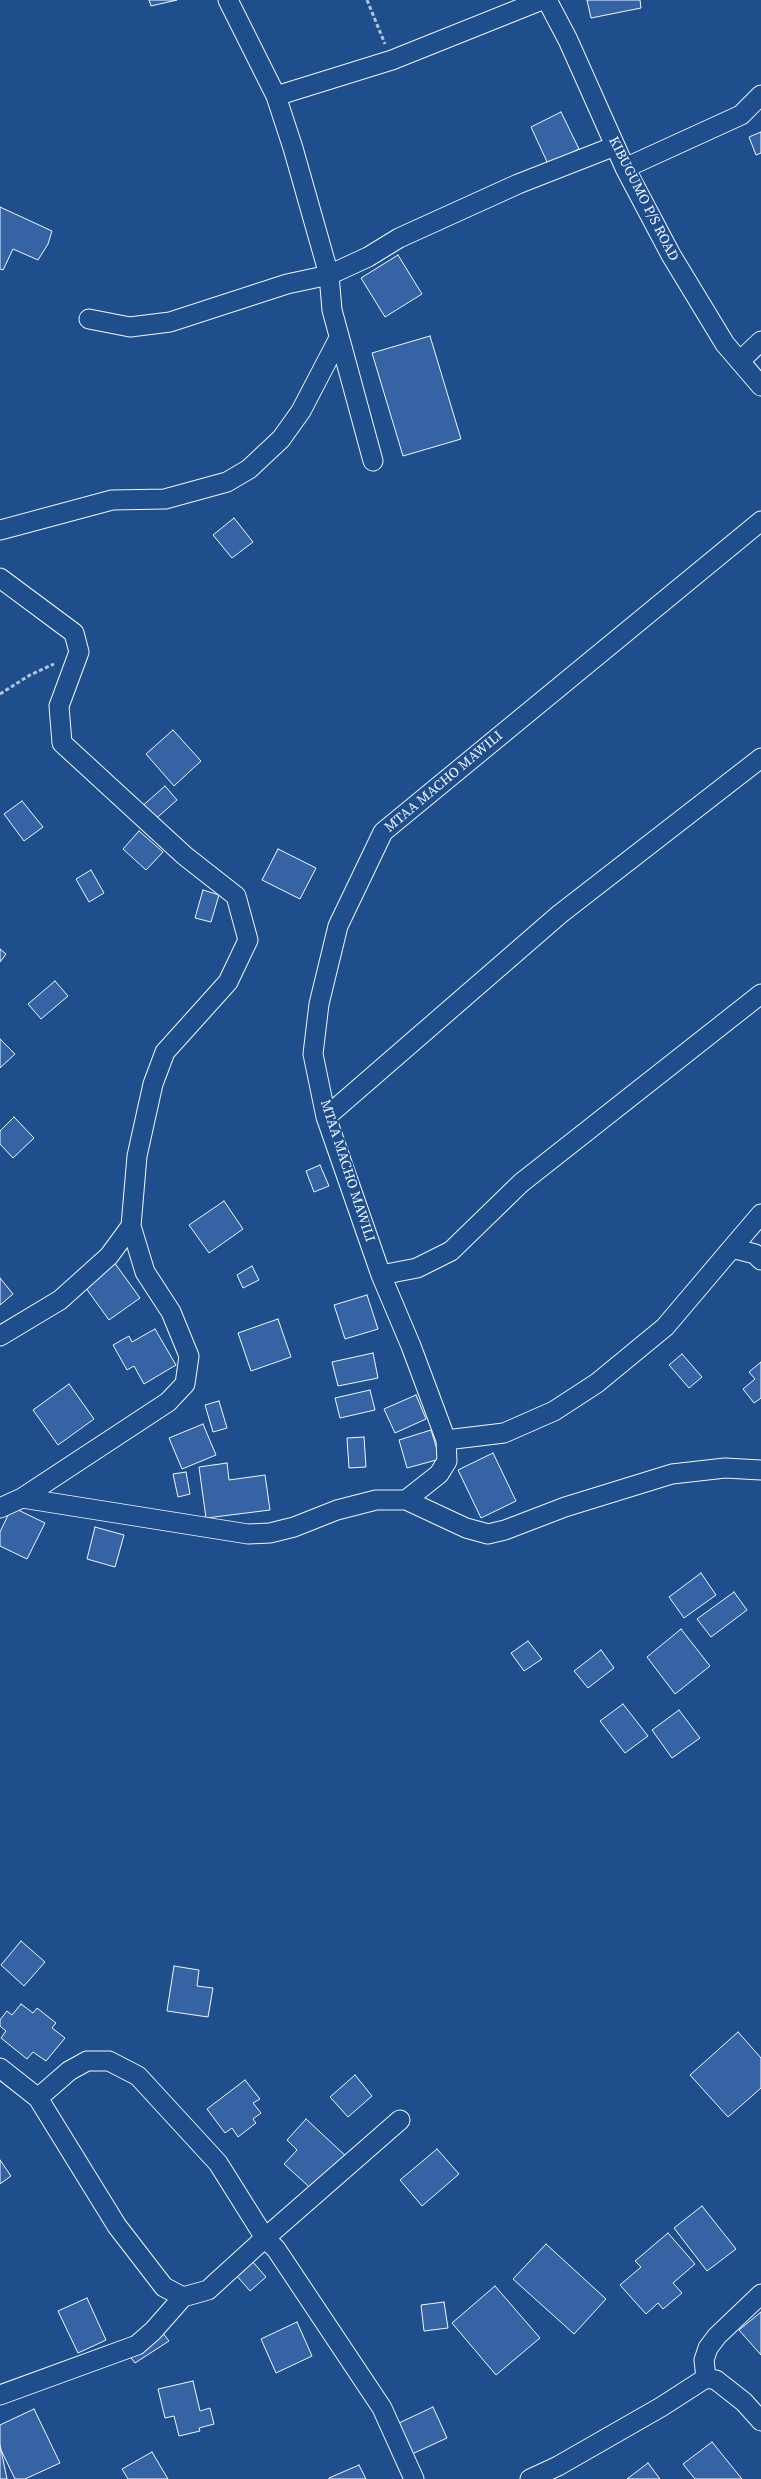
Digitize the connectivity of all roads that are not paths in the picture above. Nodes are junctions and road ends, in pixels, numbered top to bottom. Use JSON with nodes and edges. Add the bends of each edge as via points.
{"nodes":[{"id":1,"x":228,"y":0,"type":"edge"},
{"id":2,"x":542,"y":0,"type":"edge"},
{"id":3,"x":546,"y":0,"type":"edge"},
{"id":4,"x":761,"y":95,"type":"edge"},
{"id":5,"x":276,"y":96,"type":"junction"},
{"id":6,"x":615,"y":146,"type":"junction"},
{"id":7,"x":625,"y":168,"type":"junction"},
{"id":8,"x":329,"y":275,"type":"junction"},
{"id":9,"x":89,"y":319,"type":"dead end"},
{"id":10,"x":339,"y":338,"type":"junction"},
{"id":11,"x":761,"y":341,"type":"edge"},
{"id":12,"x":740,"y":361,"type":"junction"},
{"id":13,"x":761,"y":386,"type":"edge"},
{"id":14,"x":372,"y":462,"type":"dead end"},
{"id":15,"x":761,"y":521,"type":"edge"},
{"id":16,"x":0,"y":530,"type":"edge"},
{"id":17,"x":0,"y":578,"type":"edge"},
{"id":18,"x":761,"y":758,"type":"edge"},
{"id":19,"x":761,"y":994,"type":"edge"},
{"id":20,"x":326,"y":1117,"type":"junction"},
{"id":21,"x":761,"y":1214,"type":"edge"},
{"id":22,"x":131,"y":1226,"type":"junction"},
{"id":23,"x":732,"y":1248,"type":"junction"},
{"id":24,"x":761,"y":1260,"type":"edge"},
{"id":25,"x":381,"y":1275,"type":"junction"},
{"id":26,"x":0,"y":1336,"type":"edge"},
{"id":27,"x":446,"y":1440,"type":"junction"},
{"id":28,"x":761,"y":1470,"type":"edge"},
{"id":29,"x":22,"y":1498,"type":"junction"},
{"id":30,"x":406,"y":1500,"type":"junction"},
{"id":31,"x":0,"y":1508,"type":"edge"},
{"id":32,"x":0,"y":2068,"type":"edge"},
{"id":33,"x":38,"y":2098,"type":"junction"},
{"id":34,"x":400,"y":2120,"type":"dead end"},
{"id":35,"x":265,"y":2238,"type":"junction"},
{"id":36,"x":761,"y":2294,"type":"edge"},
{"id":37,"x":183,"y":2297,"type":"junction"},
{"id":38,"x":706,"y":2378,"type":"junction"},
{"id":39,"x":0,"y":2395,"type":"edge"},
{"id":40,"x":761,"y":2421,"type":"edge"},
{"id":41,"x":414,"y":2479,"type":"edge"},
{"id":42,"x":530,"y":2479,"type":"edge"}],
"edges":[{"from":1,"to":5,"type":"street"},
{"from":2,"to":5,"type":"street","via":[[392,60]]},
{"from":3,"to":6,"type":"street","name":"KIBUGUMO P/S ROAD","via":[[568,40]]},
{"from":4,"to":7,"type":"street","via":[[741,115]]},
{"from":5,"to":8,"type":"street"},
{"from":6,"to":7,"type":"street","name":"KIBUGUMO P/S ROAD"},
{"from":6,"to":8,"type":"street","via":[[518,184],[399,238]]},
{"from":7,"to":12,"type":"street","name":"KIBUGUMO P/S ROAD","via":[[670,255],[725,344]]},
{"from":8,"to":9,"type":"street","via":[[287,284],[170,322],[130,327]]},
{"from":8,"to":10,"type":"street","via":[[332,310]]},
{"from":10,"to":14,"type":"street"},
{"from":10,"to":16,"type":"street","via":[[301,411],[282,439],[249,468],[227,482],[165,499],[112,500]]},
{"from":11,"to":12,"type":"street"},
{"from":12,"to":13,"type":"street","name":"KIBUGUMO P/S ROAD"},
{"from":15,"to":20,"type":"street","name":"MTAA MACHO MAWILI","via":[[383,832],[338,926],[319,1004],[313,1054]]},
{"from":17,"to":22,"type":"street","via":[[74,633],[79,652],[59,706],[62,743],[185,856],[236,896],[248,940],[228,982],[165,1052],[153,1084],[137,1156]]},
{"from":18,"to":20,"type":"street","via":[[560,914]]},
{"from":19,"to":25,"type":"street","via":[[521,1183],[451,1251],[418,1268]]},
{"from":20,"to":25,"type":"street","name":"MTAA MACHO MAWILI"},
{"from":21,"to":23,"type":"street"},
{"from":22,"to":26,"type":"street","via":[[109,1256],[60,1300]]},
{"from":22,"to":29,"type":"street","via":[[145,1272],[171,1312],[189,1356],[185,1384],[168,1402]]},
{"from":23,"to":24,"type":"street","via":[[756,1254]]},
{"from":23,"to":27,"type":"street","via":[[665,1327],[597,1383],[554,1410],[504,1433]]},
{"from":25,"to":27,"type":"street","name":"MTAA MACHO MAWILI"},
{"from":27,"to":30,"type":"street","name":"MTAA MACHO MAWILI","via":[[447,1461],[439,1474]]},
{"from":28,"to":30,"type":"street","via":[[725,1468],[672,1474],[488,1534],[466,1528]]},
{"from":29,"to":30,"type":"street","via":[[248,1534],[294,1527],[337,1510],[376,1500]]},
{"from":29,"to":31,"type":"street"},
{"from":32,"to":33,"type":"street"},
{"from":33,"to":35,"type":"street","via":[[69,2071],[87,2061],[109,2061],[138,2076],[218,2163]]},
{"from":33,"to":37,"type":"street","via":[[117,2226],[164,2287]]},
{"from":34,"to":35,"type":"street"},
{"from":35,"to":37,"type":"street","via":[[208,2290]]},
{"from":35,"to":41,"type":"street","via":[[276,2249],[382,2408]]},
{"from":36,"to":38,"type":"street","via":[[708,2348],[704,2360]]},
{"from":37,"to":39,"type":"street","via":[[137,2345]]},
{"from":38,"to":40,"type":"street","via":[[716,2380],[744,2402]]},
{"from":38,"to":42,"type":"street","via":[[661,2407]]}]}
